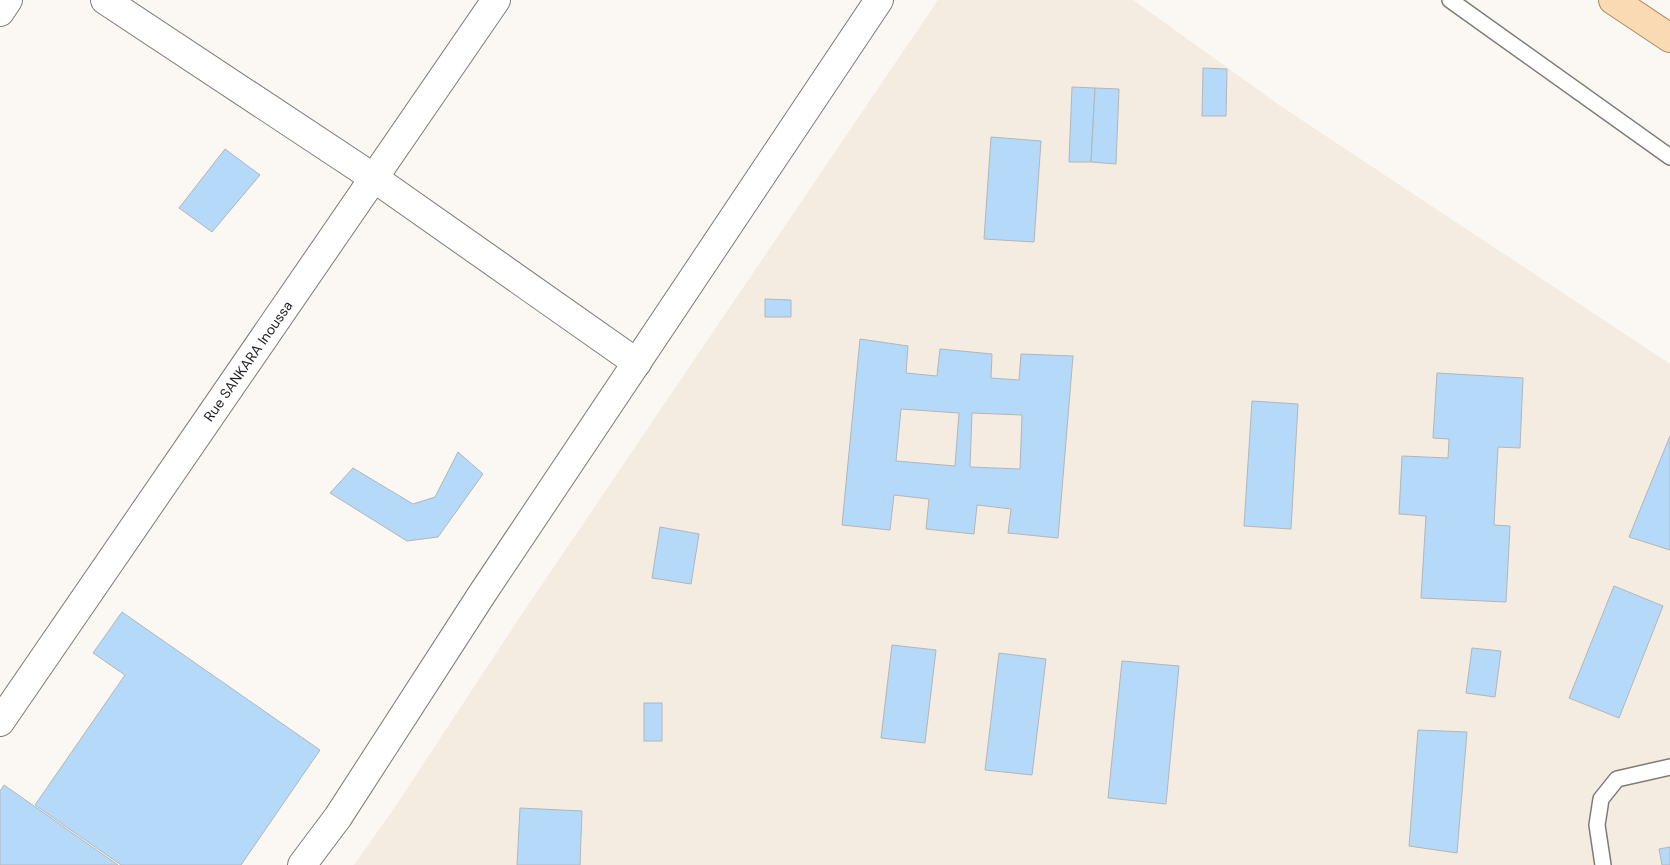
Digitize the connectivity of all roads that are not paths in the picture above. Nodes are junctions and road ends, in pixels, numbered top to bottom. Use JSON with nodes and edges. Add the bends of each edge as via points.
{"nodes":[{"id":1,"x":8,"y":0,"type":"edge"},
{"id":2,"x":106,"y":0,"type":"edge"},
{"id":3,"x":496,"y":0,"type":"edge"},
{"id":4,"x":879,"y":0,"type":"edge"},
{"id":5,"x":1450,"y":0,"type":"edge"},
{"id":6,"x":1613,"y":0,"type":"edge"},
{"id":7,"x":0,"y":12,"type":"edge"},
{"id":8,"x":1670,"y":38,"type":"edge"},
{"id":9,"x":1670,"y":157,"type":"edge"},
{"id":10,"x":374,"y":178,"type":"junction"},
{"id":11,"x":637,"y":362,"type":"junction"},
{"id":12,"x":0,"y":722,"type":"edge"},
{"id":13,"x":1670,"y":767,"type":"edge"},
{"id":14,"x":302,"y":865,"type":"edge"},
{"id":15,"x":1603,"y":865,"type":"edge"}],
"edges":[{"from":1,"to":7,"type":"street"},
{"from":2,"to":10,"type":"street"},
{"from":3,"to":10,"type":"street","name":"Rue SANKARA Inoussa"},
{"from":4,"to":11,"type":"street"},
{"from":5,"to":9,"type":"lane"},
{"from":6,"to":8,"type":"main road"},
{"from":10,"to":11,"type":"street"},
{"from":10,"to":12,"type":"street","name":"Rue SANKARA Inoussa"},
{"from":11,"to":14,"type":"street","via":[[338,817]]},
{"from":13,"to":15,"type":"lane","via":[[1617,779],[1601,799],[1596,825]]}]}
